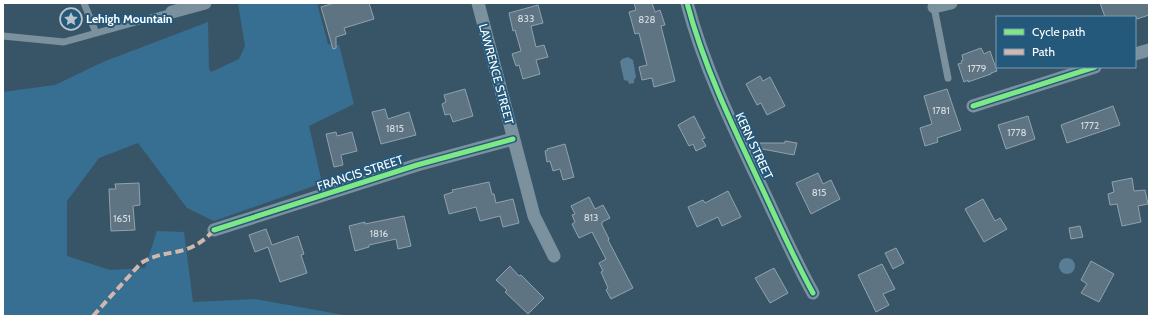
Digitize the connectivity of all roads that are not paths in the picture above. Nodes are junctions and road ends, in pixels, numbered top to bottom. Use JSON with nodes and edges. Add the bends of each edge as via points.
{"nodes":[{"id":1,"x":84,"y":3,"type":"edge"},
{"id":2,"x":205,"y":3,"type":"edge"},
{"id":3,"x":478,"y":3,"type":"edge"},
{"id":4,"x":687,"y":3,"type":"edge"},
{"id":5,"x":951,"y":3,"type":"edge"},
{"id":6,"x":934,"y":7,"type":"joint"},
{"id":7,"x":172,"y":12,"type":"joint"},
{"id":8,"x":96,"y":33,"type":"junction"},
{"id":9,"x":3,"y":36,"type":"edge"},
{"id":10,"x":1149,"y":50,"type":"edge"},
{"id":11,"x":1136,"y":54,"type":"edge"},
{"id":12,"x":1092,"y":68,"type":"edge"},
{"id":13,"x":948,"y":78,"type":"dead end"},
{"id":14,"x":973,"y":106,"type":"dead end"},
{"id":15,"x":513,"y":139,"type":"junction"},
{"id":16,"x":214,"y":230,"type":"dead end"},
{"id":17,"x":554,"y":256,"type":"dead end"},
{"id":18,"x":813,"y":294,"type":"dead end"}],
"edges":[{"from":1,"to":8,"type":"lane"},
{"from":2,"to":7,"type":"street"},
{"from":3,"to":15,"type":"street","name":"LAWRENCE STREET"},
{"from":4,"to":18,"type":"street","name":"KERN STREET","via":[[707,67]]},
{"from":5,"to":6,"type":"street"},
{"from":6,"to":13,"type":"lane"},
{"from":7,"to":8,"type":"lane"},
{"from":8,"to":9,"type":"lane","via":[[64,42]]},
{"from":10,"to":11,"type":"street"},
{"from":12,"to":14,"type":"street"},
{"from":15,"to":16,"type":"street","name":"FRANCIS STREET","via":[[417,165]]},
{"from":15,"to":17,"type":"street","name":"LAWRENCE STREET","via":[[534,216]]}]}
